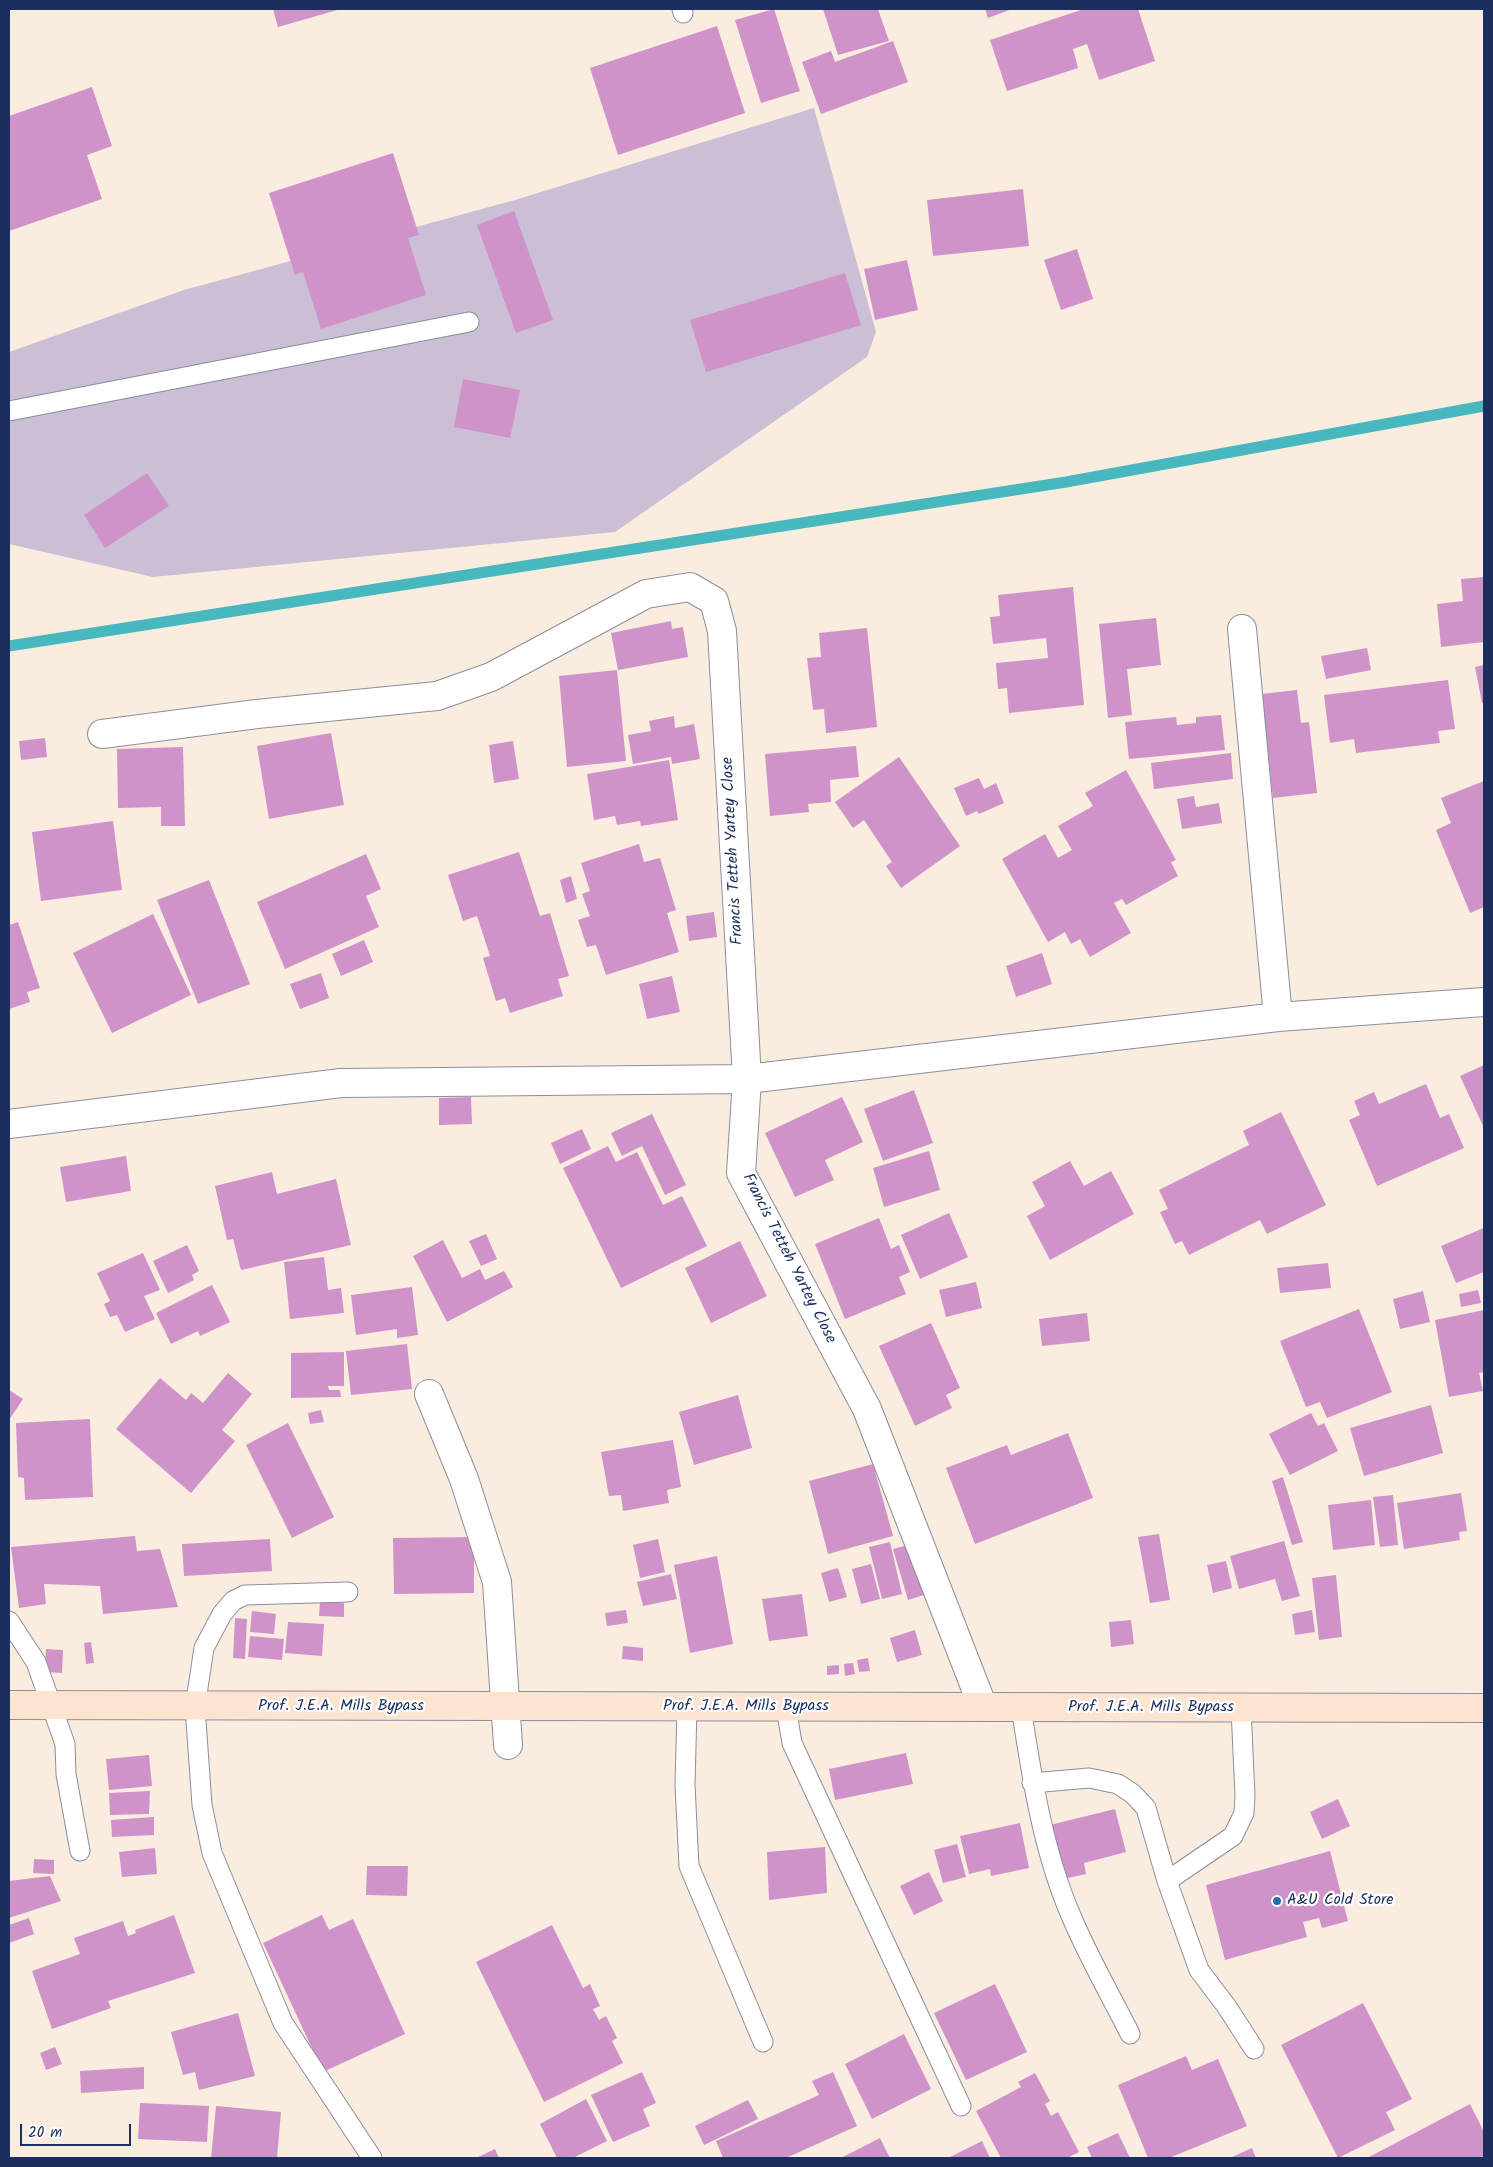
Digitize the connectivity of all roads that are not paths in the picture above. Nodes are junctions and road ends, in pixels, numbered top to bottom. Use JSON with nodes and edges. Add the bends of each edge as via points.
{"nodes":[{"id":1,"x":469,"y":322,"type":"dead end"},
{"id":2,"x":9,"y":411,"type":"edge"},
{"id":3,"x":1242,"y":629,"type":"dead end"},
{"id":4,"x":102,"y":734,"type":"dead end"},
{"id":5,"x":1484,"y":1002,"type":"edge"},
{"id":6,"x":1278,"y":1017,"type":"junction"},
{"id":7,"x":747,"y":1079,"type":"junction"},
{"id":8,"x":9,"y":1124,"type":"edge"},
{"id":9,"x":429,"y":1394,"type":"dead end"},
{"id":10,"x":348,"y":1592,"type":"dead end"},
{"id":11,"x":9,"y":1621,"type":"edge"},
{"id":12,"x":52,"y":1704,"type":"junction"},
{"id":13,"x":9,"y":1705,"type":"edge"},
{"id":14,"x":195,"y":1707,"type":"junction"},
{"id":15,"x":505,"y":1707,"type":"junction"},
{"id":16,"x":687,"y":1707,"type":"junction"},
{"id":17,"x":983,"y":1707,"type":"junction"},
{"id":18,"x":1021,"y":1707,"type":"junction"},
{"id":19,"x":786,"y":1708,"type":"junction"},
{"id":20,"x":1241,"y":1708,"type":"junction"},
{"id":21,"x":1484,"y":1708,"type":"edge"},
{"id":22,"x":508,"y":1745,"type":"dead end"},
{"id":23,"x":1032,"y":1783,"type":"junction"},
{"id":24,"x":80,"y":1851,"type":"dead end"},
{"id":25,"x":1167,"y":1882,"type":"junction"},
{"id":26,"x":1130,"y":2034,"type":"dead end"},
{"id":27,"x":763,"y":2042,"type":"dead end"},
{"id":28,"x":1254,"y":2050,"type":"dead end"},
{"id":29,"x":962,"y":2106,"type":"dead end"},
{"id":30,"x":372,"y":2158,"type":"edge"}],
"edges":[{"from":1,"to":2,"type":"lane"},
{"from":3,"to":6,"type":"street"},
{"from":4,"to":7,"type":"street","name":"Francis Tetteh Yartey Close","via":[[437,696],[491,678],[646,594],[690,587],[714,601],[722,631]]},
{"from":5,"to":6,"type":"street"},
{"from":6,"to":7,"type":"street"},
{"from":7,"to":8,"type":"street","via":[[341,1083]]},
{"from":7,"to":17,"type":"street","name":"Francis Tetteh Yartey Close","via":[[741,1173],[867,1409]]},
{"from":9,"to":15,"type":"street","via":[[464,1479],[497,1582]]},
{"from":10,"to":14,"type":"lane","via":[[245,1595],[233,1602],[212,1630],[204,1648]]},
{"from":11,"to":12,"type":"lane","via":[[36,1662]]},
{"from":12,"to":13,"type":"street","name":"Prof. J.E.A. Mills Bypass"},
{"from":12,"to":14,"type":"street","name":"Prof. J.E.A. Mills Bypass"},
{"from":12,"to":24,"type":"lane","via":[[65,1744],[66,1774]]},
{"from":14,"to":15,"type":"street","name":"Prof. J.E.A. Mills Bypass"},
{"from":14,"to":30,"type":"lane","via":[[202,1805],[212,1854],[283,2024]]},
{"from":15,"to":16,"type":"street","name":"Prof. J.E.A. Mills Bypass"},
{"from":15,"to":22,"type":"street"},
{"from":16,"to":19,"type":"street","name":"Prof. J.E.A. Mills Bypass"},
{"from":16,"to":27,"type":"lane","via":[[685,1785],[689,1866]]},
{"from":17,"to":18,"type":"street","name":"Prof. J.E.A. Mills Bypass"},
{"from":17,"to":19,"type":"street","name":"Prof. J.E.A. Mills Bypass"},
{"from":18,"to":20,"type":"street","name":"Prof. J.E.A. Mills Bypass"},
{"from":18,"to":23,"type":"lane"},
{"from":19,"to":29,"type":"lane","via":[[792,1743]]},
{"from":20,"to":21,"type":"street","name":"Prof. J.E.A. Mills Bypass"},
{"from":20,"to":25,"type":"lane","via":[[1244,1813],[1233,1836]]},
{"from":23,"to":25,"type":"lane","via":[[1089,1778],[1118,1784],[1133,1794],[1146,1808]]},
{"from":23,"to":26,"type":"lane","via":[[1055,1873],[1072,1918]]},
{"from":25,"to":28,"type":"lane","via":[[1199,1970]]}]}
